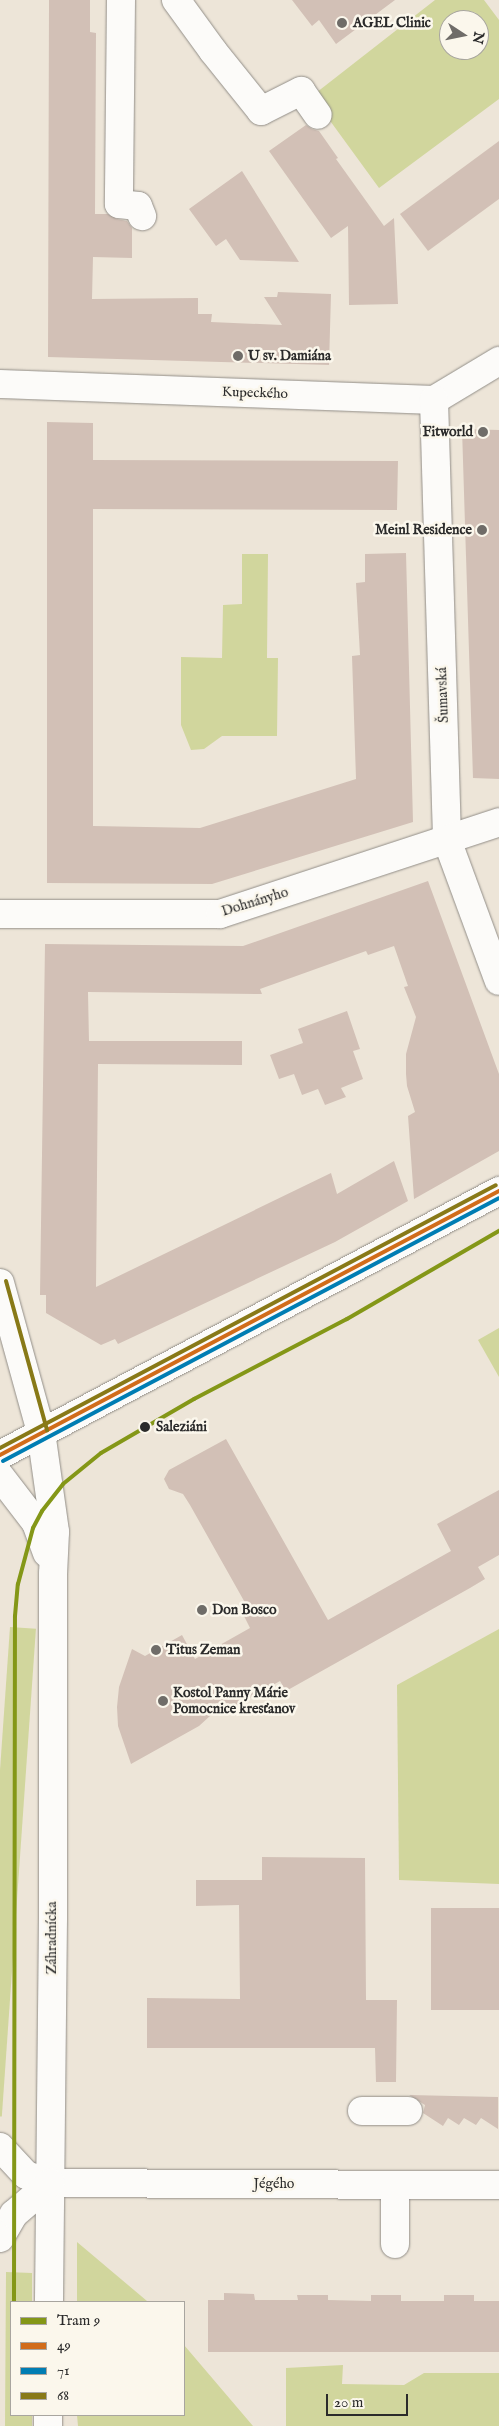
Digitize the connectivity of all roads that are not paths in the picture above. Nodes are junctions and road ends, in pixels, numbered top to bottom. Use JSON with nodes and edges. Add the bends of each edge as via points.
{"nodes":[{"id":1,"x":121,"y":0,"type":"edge"},
{"id":2,"x":176,"y":0,"type":"edge"},
{"id":3,"x":318,"y":115,"type":"dead end"},
{"id":4,"x":130,"y":210,"type":"dead end"},
{"id":5,"x":499,"y":361,"type":"edge"},
{"id":6,"x":0,"y":384,"type":"edge"},
{"id":7,"x":434,"y":400,"type":"junction"},
{"id":8,"x":499,"y":822,"type":"edge"},
{"id":9,"x":447,"y":840,"type":"junction"},
{"id":10,"x":0,"y":914,"type":"edge"},
{"id":11,"x":499,"y":981,"type":"edge"},
{"id":12,"x":499,"y":1192,"type":"edge"},
{"id":13,"x":0,"y":1283,"type":"edge"},
{"id":14,"x":41,"y":1432,"type":"junction"},
{"id":15,"x":0,"y":1455,"type":"edge"},
{"id":16,"x":0,"y":1476,"type":"edge"},
{"id":17,"x":53,"y":1574,"type":"junction"},
{"id":18,"x":362,"y":2111,"type":"dead end"},
{"id":19,"x":408,"y":2111,"type":"dead end"},
{"id":20,"x":0,"y":2147,"type":"edge"},
{"id":21,"x":50,"y":2183,"type":"junction"},
{"id":22,"x":395,"y":2184,"type":"junction"},
{"id":23,"x":499,"y":2185,"type":"edge"},
{"id":24,"x":0,"y":2238,"type":"edge"},
{"id":25,"x":395,"y":2244,"type":"dead end"},
{"id":26,"x":49,"y":2301,"type":"edge"}],
"edges":[{"from":1,"to":4,"type":"street"},
{"from":2,"to":3,"type":"street","via":[[261,110],[301,91]]},
{"from":5,"to":7,"type":"street"},
{"from":6,"to":7,"type":"street","name":"Kupeckého"},
{"from":7,"to":9,"type":"street","name":"Šumavská"},
{"from":8,"to":9,"type":"street","name":"Dohnányho"},
{"from":9,"to":10,"type":"street","name":"Dohnányho","via":[[220,914]]},
{"from":9,"to":11,"type":"street","name":"Šumavská"},
{"from":12,"to":14,"type":"street"},
{"from":13,"to":14,"type":"street","name":"Záhradnícka"},
{"from":14,"to":15,"type":"street"},
{"from":14,"to":17,"type":"street","name":"Záhradnícka","via":[[56,1532]]},
{"from":16,"to":17,"type":"street","name":"Záhradnícka","via":[[36,1522]]},
{"from":17,"to":21,"type":"street","name":"Záhradnícka"},
{"from":18,"to":19,"type":"street"},
{"from":20,"to":21,"type":"street","name":"Jégého","via":[[26,2175]]},
{"from":21,"to":22,"type":"street","name":"Jégého"},
{"from":21,"to":24,"type":"street","via":[[14,2214]]},
{"from":21,"to":26,"type":"street","name":"Záhradnícka"},
{"from":22,"to":23,"type":"street","name":"Jégého"},
{"from":22,"to":25,"type":"street"}]}
